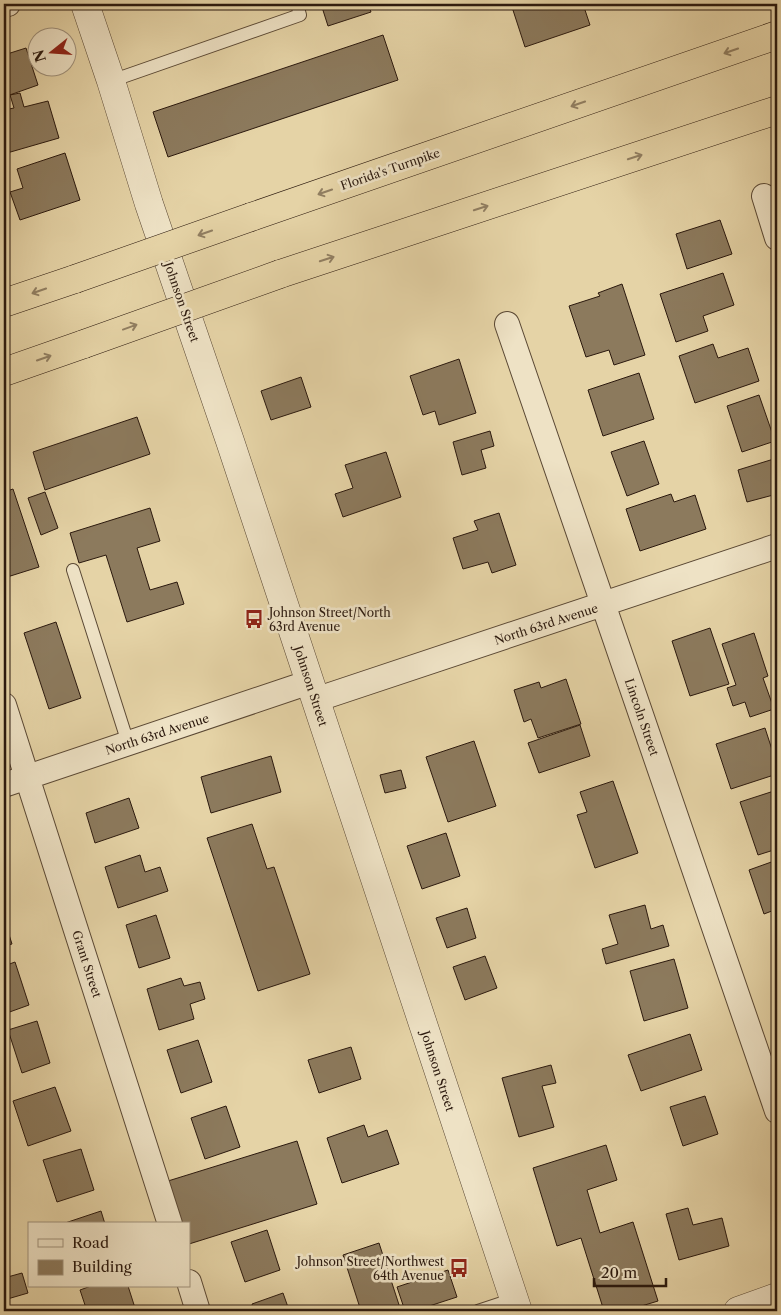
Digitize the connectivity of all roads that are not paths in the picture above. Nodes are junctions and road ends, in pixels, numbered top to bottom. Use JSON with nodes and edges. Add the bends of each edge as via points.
{"nodes":[{"id":1,"x":8,"y":4,"type":"edge"},
{"id":2,"x":85,"y":4,"type":"edge"},
{"id":3,"x":297,"y":4,"type":"edge"},
{"id":4,"x":4,"y":5,"type":"edge"},
{"id":5,"x":777,"y":35,"type":"edge"},
{"id":6,"x":111,"y":81,"type":"junction"},
{"id":7,"x":777,"y":110,"type":"edge"},
{"id":8,"x":764,"y":196,"type":"dead end"},
{"id":9,"x":777,"y":238,"type":"edge"},
{"id":10,"x":4,"y":303,"type":"edge"},
{"id":11,"x":507,"y":324,"type":"dead end"},
{"id":12,"x":4,"y":372,"type":"edge"},
{"id":13,"x":777,"y":546,"type":"edge"},
{"id":14,"x":73,"y":570,"type":"dead end"},
{"id":15,"x":604,"y":605,"type":"junction"},
{"id":16,"x":312,"y":691,"type":"junction"},
{"id":17,"x":4,"y":705,"type":"edge"},
{"id":18,"x":128,"y":743,"type":"junction"},
{"id":19,"x":28,"y":777,"type":"junction"},
{"id":20,"x":4,"y":785,"type":"edge"},
{"id":21,"x":777,"y":1110,"type":"edge"},
{"id":22,"x":169,"y":1222,"type":"edge"},
{"id":23,"x":190,"y":1285,"type":"edge"},
{"id":24,"x":777,"y":1298,"type":"edge"},
{"id":25,"x":516,"y":1305,"type":"edge"},
{"id":26,"x":198,"y":1311,"type":"edge"},
{"id":27,"x":478,"y":1311,"type":"edge"},
{"id":28,"x":738,"y":1311,"type":"edge"}],
"edges":[{"from":1,"to":4,"type":"street"},
{"from":2,"to":6,"type":"street","name":"Johnson Street"},
{"from":3,"to":6,"type":"lane","via":[[300,15]]},
{"from":5,"to":10,"type":"highway","name":"Florida's Turnpike","one_way":true,"bridge":true},
{"from":6,"to":16,"type":"street","name":"Johnson Street"},
{"from":12,"to":7,"type":"highway","one_way":true,"bridge":true,"via":[[280,274]]},
{"from":8,"to":9,"type":"street"},
{"from":11,"to":15,"type":"street","name":"Lincoln Street"},
{"from":13,"to":15,"type":"street","name":"North 63rd Avenue"},
{"from":14,"to":18,"type":"lane"},
{"from":15,"to":16,"type":"street","name":"North 63rd Avenue"},
{"from":15,"to":21,"type":"street","name":"Lincoln Street"},
{"from":16,"to":18,"type":"street","name":"North 63rd Avenue"},
{"from":16,"to":25,"type":"street","name":"Johnson Street"},
{"from":17,"to":19,"type":"street","name":"Grant Street"},
{"from":18,"to":19,"type":"street","name":"North 63rd Avenue"},
{"from":19,"to":20,"type":"street","name":"North 63rd Avenue"},
{"from":19,"to":22,"type":"street","name":"Grant Street"},
{"from":23,"to":26,"type":"street"},
{"from":24,"to":28,"type":"street"},
{"from":25,"to":27,"type":"lane"}]}
